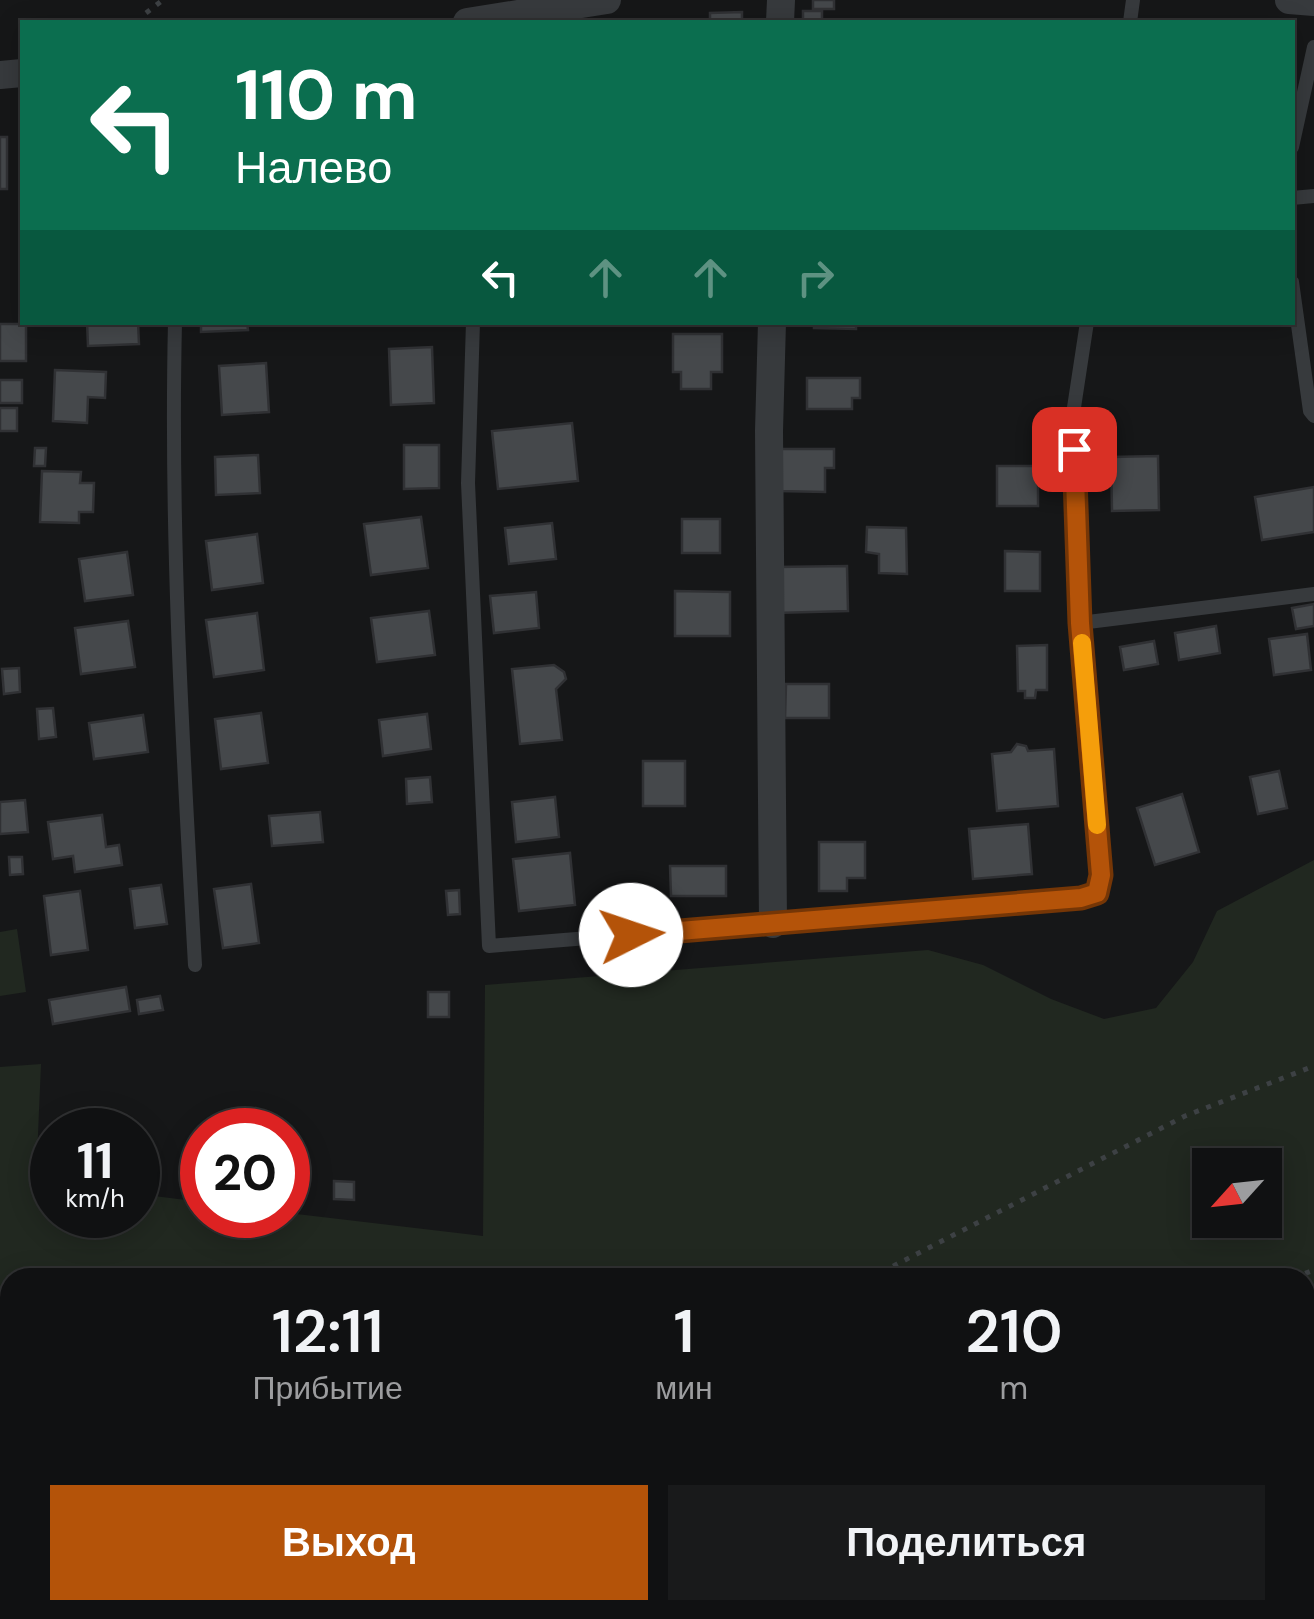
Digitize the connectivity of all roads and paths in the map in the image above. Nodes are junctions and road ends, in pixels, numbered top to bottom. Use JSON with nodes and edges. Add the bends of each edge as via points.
{"nodes":[{"id":1,"x":163,"y":0,"type":"edge"},
{"id":2,"x":607,"y":0,"type":"edge"},
{"id":3,"x":1289,"y":0,"type":"edge"},
{"id":4,"x":1314,"y":2,"type":"edge"},
{"id":5,"x":146,"y":14,"type":"dead end"},
{"id":6,"x":490,"y":20,"type":"edge"},
{"id":7,"x":1314,"y":47,"type":"edge"},
{"id":8,"x":1295,"y":133,"type":"edge"},
{"id":9,"x":1295,"y":304,"type":"edge"},
{"id":10,"x":175,"y":325,"type":"edge"},
{"id":11,"x":474,"y":325,"type":"edge"},
{"id":12,"x":772,"y":325,"type":"edge"},
{"id":13,"x":1086,"y":325,"type":"edge"},
{"id":14,"x":1314,"y":416,"type":"edge"},
{"id":15,"x":1314,"y":594,"type":"edge"},
{"id":16,"x":1080,"y":623,"type":"junction"},
{"id":17,"x":773,"y":924,"type":"junction"},
{"id":18,"x":195,"y":965,"type":"dead end"},
{"id":19,"x":1314,"y":1066,"type":"edge"},
{"id":20,"x":889,"y":1268,"type":"edge"}],
"edges":[{"from":1,"to":5,"type":"path"},
{"from":2,"to":6,"type":"street"},
{"from":3,"to":4,"type":"street"},
{"from":7,"to":8,"type":"lane"},
{"from":9,"to":14,"type":"lane"},
{"from":10,"to":18,"type":"lane","via":[[174,595]]},
{"from":11,"to":17,"type":"lane","via":[[468,483],[489,946]]},
{"from":12,"to":17,"type":"street"},
{"from":13,"to":16,"type":"lane","via":[[1074,414]]},
{"from":15,"to":16,"type":"lane"},
{"from":16,"to":17,"type":"lane","via":[[1101,875],[1097,893]]},
{"from":19,"to":20,"type":"path","via":[[1184,1116]]}]}
